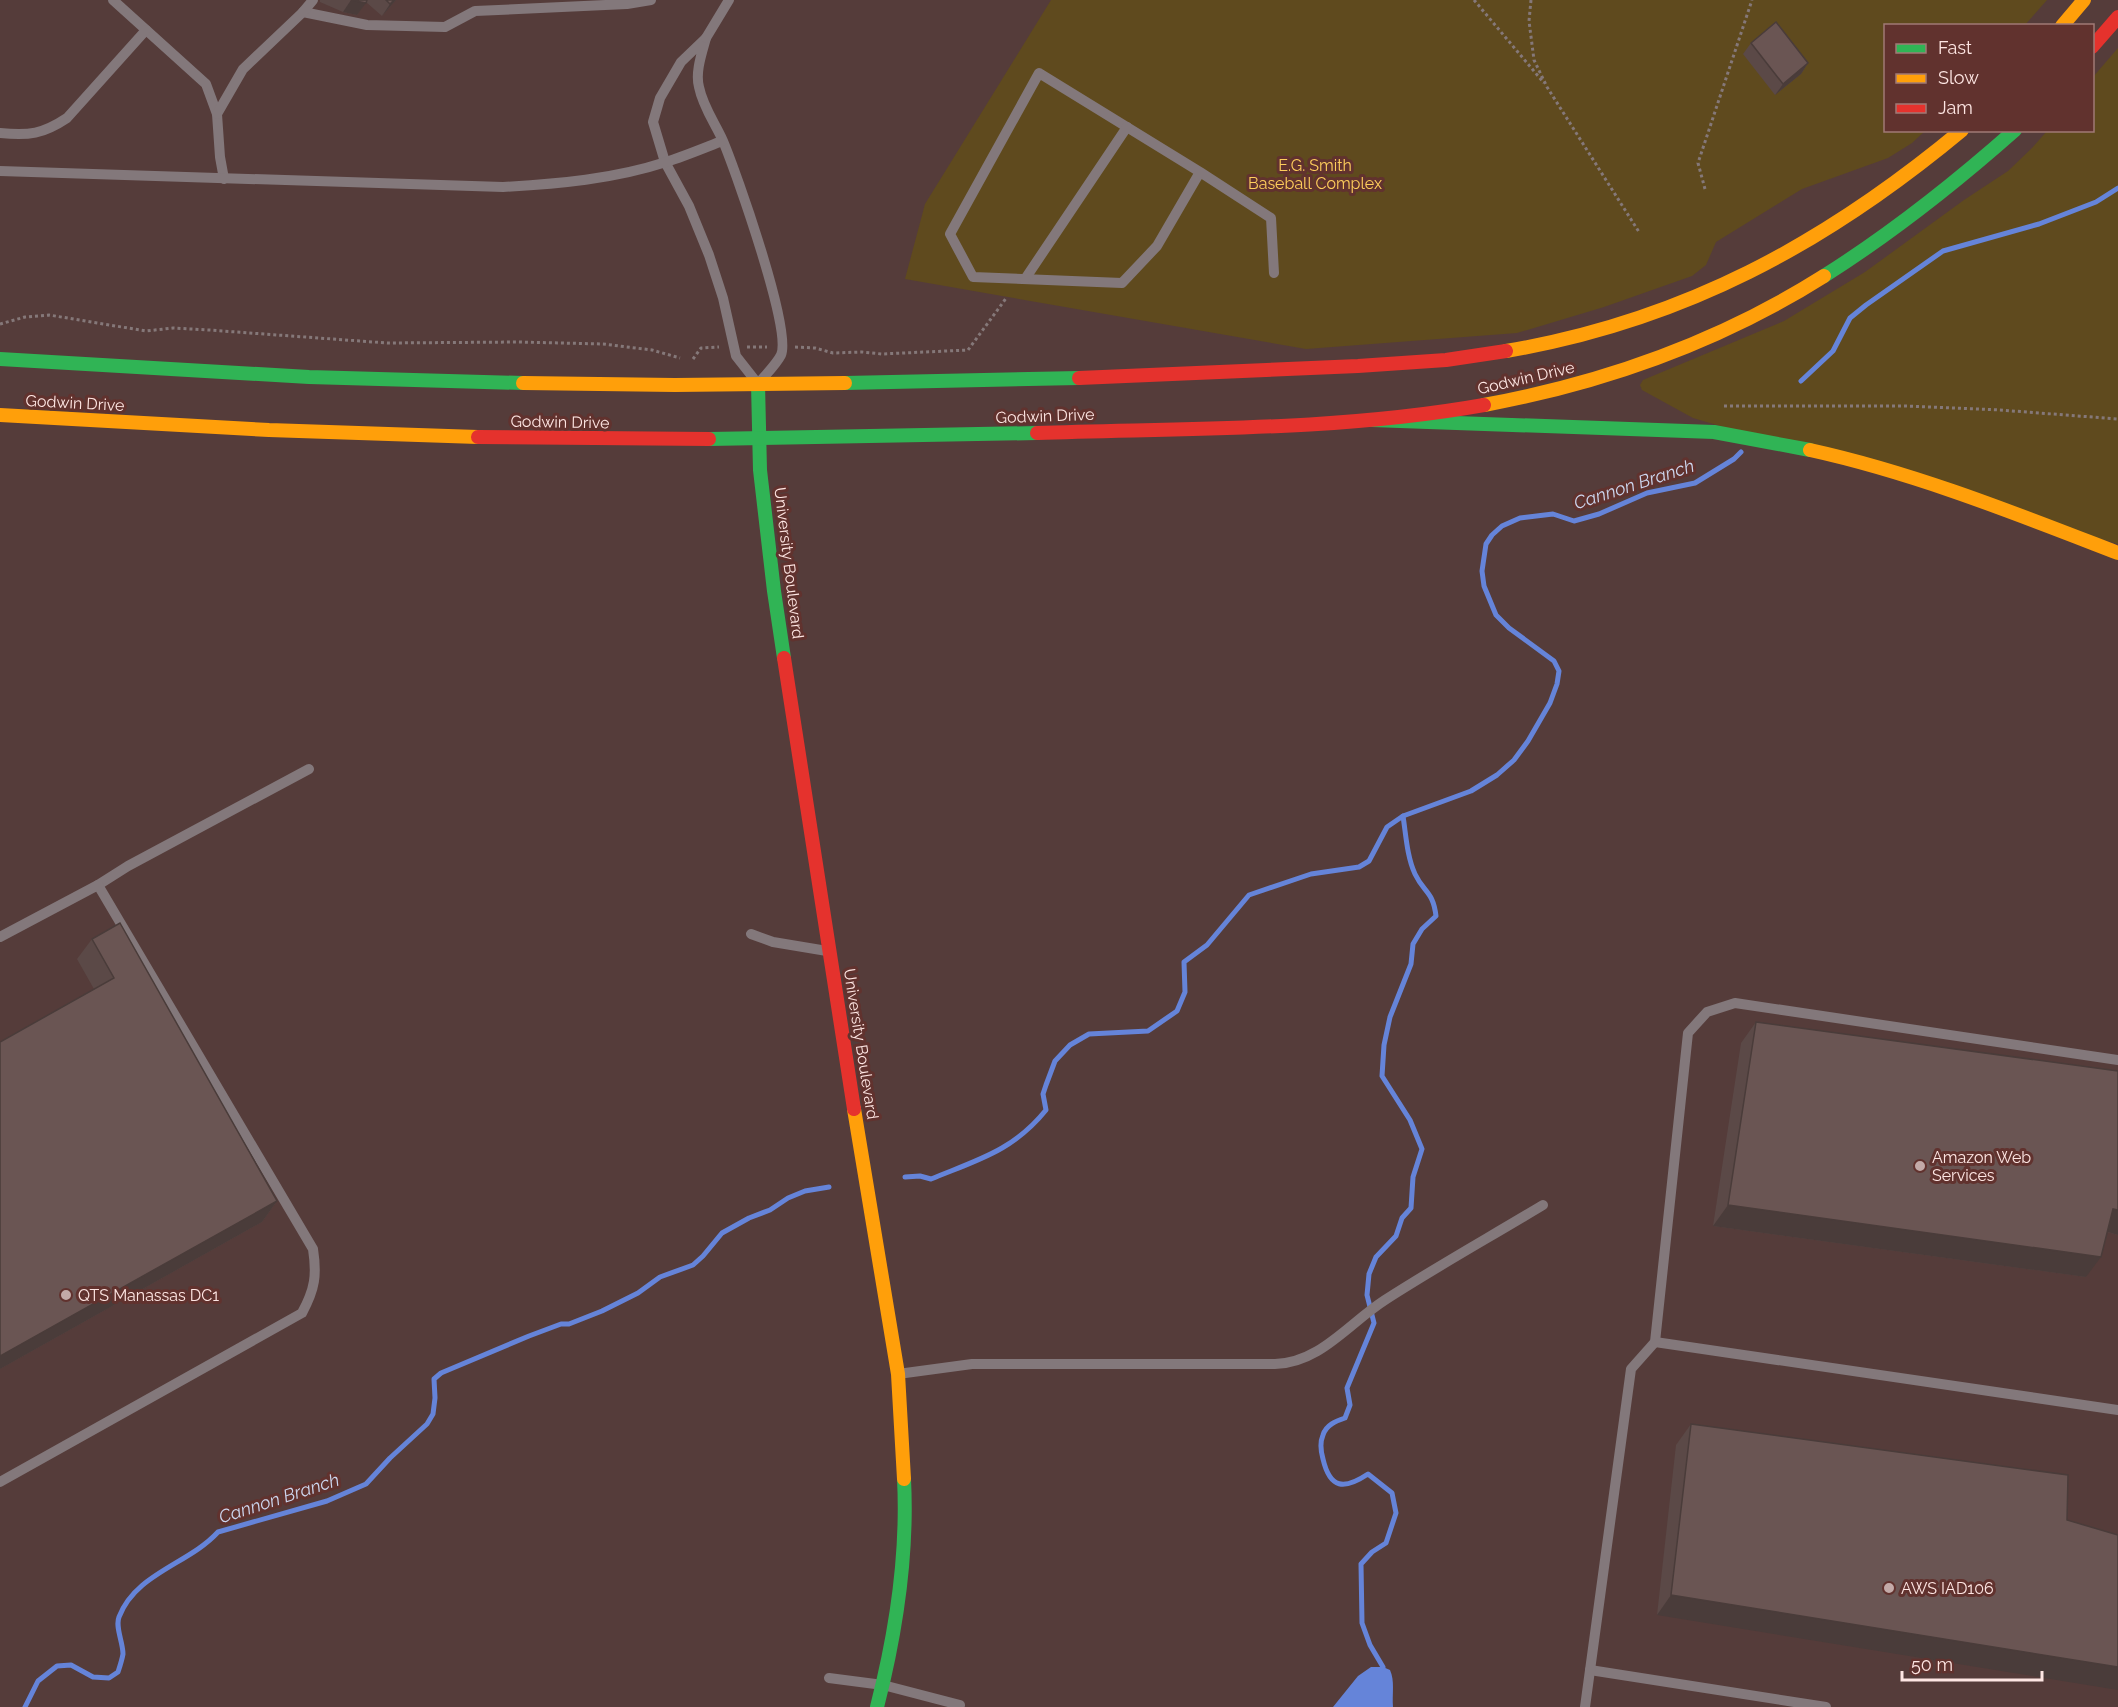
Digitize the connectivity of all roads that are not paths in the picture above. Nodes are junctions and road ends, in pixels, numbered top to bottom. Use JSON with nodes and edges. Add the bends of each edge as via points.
{"nodes":[{"id":1,"x":113,"y":0,"type":"edge"},
{"id":2,"x":313,"y":0,"type":"edge"},
{"id":3,"x":651,"y":0,"type":"edge"},
{"id":4,"x":729,"y":0,"type":"edge"},
{"id":5,"x":2084,"y":0,"type":"edge"},
{"id":6,"x":303,"y":12,"type":"junction"},
{"id":7,"x":2118,"y":17,"type":"edge"},
{"id":8,"x":2064,"y":24,"type":"edge"},
{"id":9,"x":146,"y":30,"type":"junction"},
{"id":10,"x":706,"y":38,"type":"junction"},
{"id":11,"x":2094,"y":45,"type":"edge"},
{"id":12,"x":217,"y":114,"type":"junction"},
{"id":13,"x":1127,"y":127,"type":"junction"},
{"id":14,"x":1960,"y":132,"type":"edge"},
{"id":15,"x":2013,"y":132,"type":"edge"},
{"id":16,"x":0,"y":133,"type":"edge"},
{"id":17,"x":723,"y":141,"type":"junction"},
{"id":18,"x":665,"y":162,"type":"junction"},
{"id":19,"x":0,"y":171,"type":"edge"},
{"id":20,"x":1200,"y":172,"type":"junction"},
{"id":21,"x":224,"y":179,"type":"junction"},
{"id":22,"x":1274,"y":273,"type":"dead end"},
{"id":23,"x":1024,"y":279,"type":"junction"},
{"id":24,"x":0,"y":360,"type":"edge"},
{"id":25,"x":758,"y":384,"type":"junction"},
{"id":26,"x":0,"y":415,"type":"edge"},
{"id":27,"x":1372,"y":420,"type":"junction"},
{"id":28,"x":760,"y":438,"type":"junction"},
{"id":29,"x":2118,"y":553,"type":"edge"},
{"id":30,"x":309,"y":769,"type":"dead end"},
{"id":31,"x":98,"y":885,"type":"junction"},
{"id":32,"x":751,"y":934,"type":"dead end"},
{"id":33,"x":0,"y":936,"type":"edge"},
{"id":34,"x":830,"y":952,"type":"junction"},
{"id":35,"x":2118,"y":1060,"type":"edge"},
{"id":36,"x":1543,"y":1205,"type":"dead end"},
{"id":37,"x":1655,"y":1342,"type":"junction"},
{"id":38,"x":898,"y":1374,"type":"junction"},
{"id":39,"x":2118,"y":1410,"type":"edge"},
{"id":40,"x":0,"y":1482,"type":"edge"},
{"id":41,"x":1590,"y":1670,"type":"junction"},
{"id":42,"x":829,"y":1678,"type":"dead end"},
{"id":43,"x":883,"y":1685,"type":"junction"},
{"id":44,"x":960,"y":1705,"type":"dead end"},
{"id":45,"x":877,"y":1707,"type":"edge"},
{"id":46,"x":1585,"y":1707,"type":"edge"},
{"id":47,"x":1826,"y":1707,"type":"edge"}],
"edges":[{"from":1,"to":9,"type":"lane"},
{"from":2,"to":6,"type":"lane"},
{"from":3,"to":6,"type":"lane","via":[[476,11],[445,27],[368,25]]},
{"from":4,"to":10,"type":"lane"},
{"from":5,"to":8,"type":"main road"},
{"from":6,"to":12,"type":"lane","via":[[243,69]]},
{"from":7,"to":11,"type":"main road"},
{"from":9,"to":12,"type":"lane","via":[[206,84]]},
{"from":9,"to":16,"type":"lane","via":[[67,118],[38,134]]},
{"from":10,"to":17,"type":"lane","via":[[698,85]]},
{"from":10,"to":18,"type":"lane","via":[[681,62],[660,98],[653,122]]},
{"from":12,"to":21,"type":"lane"},
{"from":13,"to":20,"type":"lane"},
{"from":13,"to":23,"type":"lane"},
{"from":13,"to":23,"type":"lane","via":[[1039,73],[950,234],[973,277]]},
{"from":14,"to":25,"type":"main road","name":"Godwin Drive","via":[[1876,198],[1746,275],[1622,325],[1563,341],[1431,363],[1345,368]]},
{"from":15,"to":27,"type":"main road","name":"Godwin Drive","via":[[1908,222],[1782,301],[1728,329],[1660,357],[1538,395],[1432,414]]},
{"from":17,"to":18,"type":"lane"},
{"from":17,"to":25,"type":"lane","via":[[757,237],[781,327],[782,354]]},
{"from":18,"to":21,"type":"lane","via":[[565,183],[503,187]]},
{"from":18,"to":25,"type":"lane","via":[[709,255],[736,356]]},
{"from":19,"to":21,"type":"lane"},
{"from":20,"to":22,"type":"lane","via":[[1271,218]]},
{"from":20,"to":23,"type":"lane","via":[[1157,246],[1122,283]]},
{"from":24,"to":25,"type":"main road","name":"Godwin Drive","via":[[407,381]]},
{"from":25,"to":28,"type":"main road","name":"University Boulevard"},
{"from":26,"to":28,"type":"main road","name":"Godwin Drive","via":[[426,436]]},
{"from":27,"to":28,"type":"main road","name":"Godwin Drive"},
{"from":27,"to":29,"type":"main road","via":[[1714,432],[1752,437],[1814,449],[1908,475]]},
{"from":28,"to":34,"type":"main road","name":"University Boulevard","via":[[774,591]]},
{"from":30,"to":31,"type":"lane"},
{"from":31,"to":33,"type":"lane"},
{"from":31,"to":40,"type":"lane","via":[[313,1249],[316,1270],[312,1296],[302,1312]]},
{"from":32,"to":34,"type":"lane"},
{"from":34,"to":38,"type":"main road","name":"University Boulevard"},
{"from":35,"to":37,"type":"lane","via":[[1735,1003],[1707,1012],[1688,1034]]},
{"from":36,"to":38,"type":"lane","via":[[1383,1301],[1316,1353],[1289,1364],[972,1364]]},
{"from":37,"to":39,"type":"lane"},
{"from":37,"to":41,"type":"lane","via":[[1631,1369]]},
{"from":38,"to":43,"type":"main road","name":"University Boulevard","via":[[905,1497],[903,1557],[897,1616]]},
{"from":41,"to":46,"type":"lane"},
{"from":41,"to":47,"type":"lane"},
{"from":42,"to":43,"type":"lane"},
{"from":43,"to":44,"type":"lane"},
{"from":43,"to":45,"type":"main road","name":"University Boulevard"}]}
